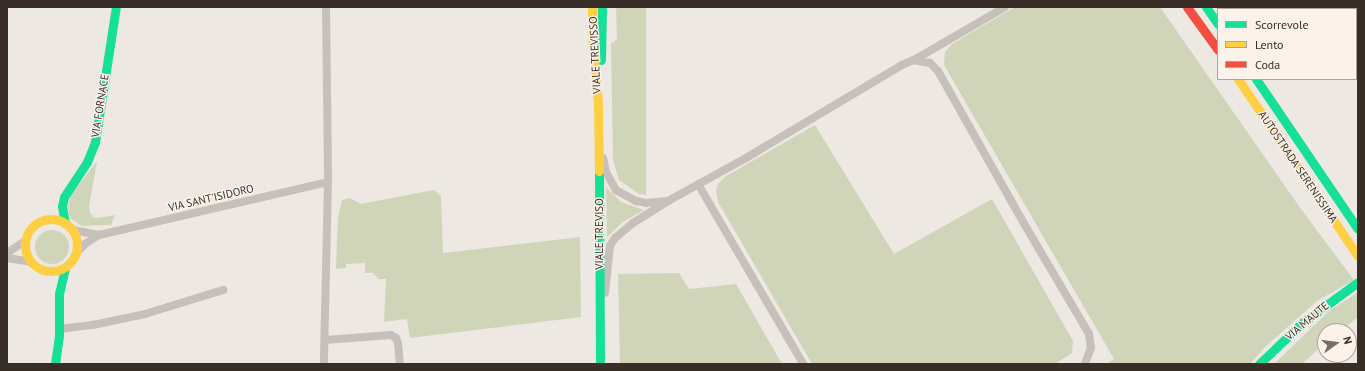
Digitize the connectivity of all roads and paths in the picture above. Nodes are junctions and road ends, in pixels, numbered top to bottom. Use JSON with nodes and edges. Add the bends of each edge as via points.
{"nodes":[{"id":1,"x":116,"y":7,"type":"edge"},
{"id":2,"x":326,"y":7,"type":"edge"},
{"id":3,"x":592,"y":7,"type":"edge"},
{"id":4,"x":602,"y":7,"type":"edge"},
{"id":5,"x":1005,"y":7,"type":"edge"},
{"id":6,"x":1187,"y":7,"type":"edge"},
{"id":7,"x":1206,"y":7,"type":"edge"},
{"id":8,"x":1217,"y":23,"type":"edge"},
{"id":9,"x":1217,"y":49,"type":"edge"},
{"id":10,"x":913,"y":60,"type":"junction"},
{"id":11,"x":1239,"y":80,"type":"edge"},
{"id":12,"x":1257,"y":80,"type":"edge"},
{"id":13,"x":598,"y":104,"type":"junction"},
{"id":14,"x":328,"y":182,"type":"junction"},
{"id":15,"x":698,"y":184,"type":"junction"},
{"id":16,"x":64,"y":197,"type":"junction"},
{"id":17,"x":668,"y":201,"type":"junction"},
{"id":18,"x":44,"y":220,"type":"junction"},
{"id":19,"x":66,"y":223,"type":"junction"},
{"id":20,"x":1358,"y":229,"type":"edge"},
{"id":21,"x":73,"y":230,"type":"junction"},
{"id":22,"x":99,"y":235,"type":"junction"},
{"id":23,"x":25,"y":241,"type":"junction"},
{"id":24,"x":7,"y":253,"type":"edge"},
{"id":25,"x":76,"y":253,"type":"junction"},
{"id":26,"x":1358,"y":256,"type":"edge"},
{"id":27,"x":7,"y":258,"type":"edge"},
{"id":28,"x":31,"y":262,"type":"junction"},
{"id":29,"x":64,"y":268,"type":"junction"},
{"id":30,"x":42,"y":270,"type":"junction"},
{"id":31,"x":1358,"y":282,"type":"edge"},
{"id":32,"x":223,"y":290,"type":"dead end"},
{"id":33,"x":59,"y":294,"type":"junction"},
{"id":34,"x":59,"y":329,"type":"junction"},
{"id":35,"x":325,"y":340,"type":"junction"},
{"id":36,"x":56,"y":364,"type":"edge"},
{"id":37,"x":324,"y":364,"type":"edge"},
{"id":38,"x":400,"y":364,"type":"edge"},
{"id":39,"x":600,"y":364,"type":"edge"},
{"id":40,"x":603,"y":364,"type":"edge"},
{"id":41,"x":803,"y":364,"type":"edge"},
{"id":42,"x":1085,"y":364,"type":"edge"},
{"id":43,"x":1259,"y":364,"type":"edge"}],
"edges":[{"from":1,"to":16,"type":"main road","name":"VIA FORNACE","via":[[95,142],[87,162]]},
{"from":2,"to":14,"type":"street"},
{"from":3,"to":13,"type":"main road","name":"VIALE TREVISSO"},
{"from":4,"to":13,"type":"main road"},
{"from":5,"to":10,"type":"street"},
{"from":6,"to":9,"type":"main road"},
{"from":7,"to":8,"type":"main road"},
{"from":10,"to":15,"type":"street"},
{"from":10,"to":42,"type":"street","via":[[930,63],[938,70],[1089,334],[1091,348]]},
{"from":11,"to":26,"type":"main road","name":"AUTOSTRADA SERENISSIMA"},
{"from":12,"to":20,"type":"main road","name":"AUTOSTRADA SERENISSIMA"},
{"from":13,"to":17,"type":"street","via":[[604,166],[616,190],[636,201]]},
{"from":13,"to":39,"type":"main road","name":"VIALE TREVISO"},
{"from":14,"to":22,"type":"street","name":"VIA SANT'ISIDORO"},
{"from":14,"to":35,"type":"street"},
{"from":15,"to":17,"type":"street"},
{"from":15,"to":41,"type":"street"},
{"from":16,"to":18,"type":"main road","name":"VIA FORNACE"},
{"from":16,"to":19,"type":"main road","via":[[62,206]]},
{"from":17,"to":40,"type":"street","via":[[633,223],[615,238],[610,246],[605,290],[606,341]]},
{"from":18,"to":19,"type":"main road"},
{"from":18,"to":23,"type":"main road","via":[[31,228]]},
{"from":19,"to":21,"type":"main road"},
{"from":21,"to":22,"type":"street","name":"VIA SANT'ISIDORO"},
{"from":21,"to":25,"type":"main road","via":[[77,245]]},
{"from":22,"to":25,"type":"street","name":"VIA SANT'ISIDORO"},
{"from":23,"to":24,"type":"street"},
{"from":23,"to":28,"type":"main road","via":[[25,249]]},
{"from":25,"to":29,"type":"main road","via":[[70,264]]},
{"from":27,"to":28,"type":"street"},
{"from":28,"to":30,"type":"main road"},
{"from":29,"to":30,"type":"main road","via":[[57,271]]},
{"from":29,"to":33,"type":"main road"},
{"from":30,"to":33,"type":"main road","via":[[48,274]]},
{"from":31,"to":43,"type":"main road","name":"VIA MAUTE","via":[[1302,323]]},
{"from":32,"to":34,"type":"street","via":[[144,314]]},
{"from":33,"to":34,"type":"main road"},
{"from":34,"to":36,"type":"main road"},
{"from":35,"to":37,"type":"street"},
{"from":35,"to":38,"type":"street","via":[[391,335],[398,343]]}]}
